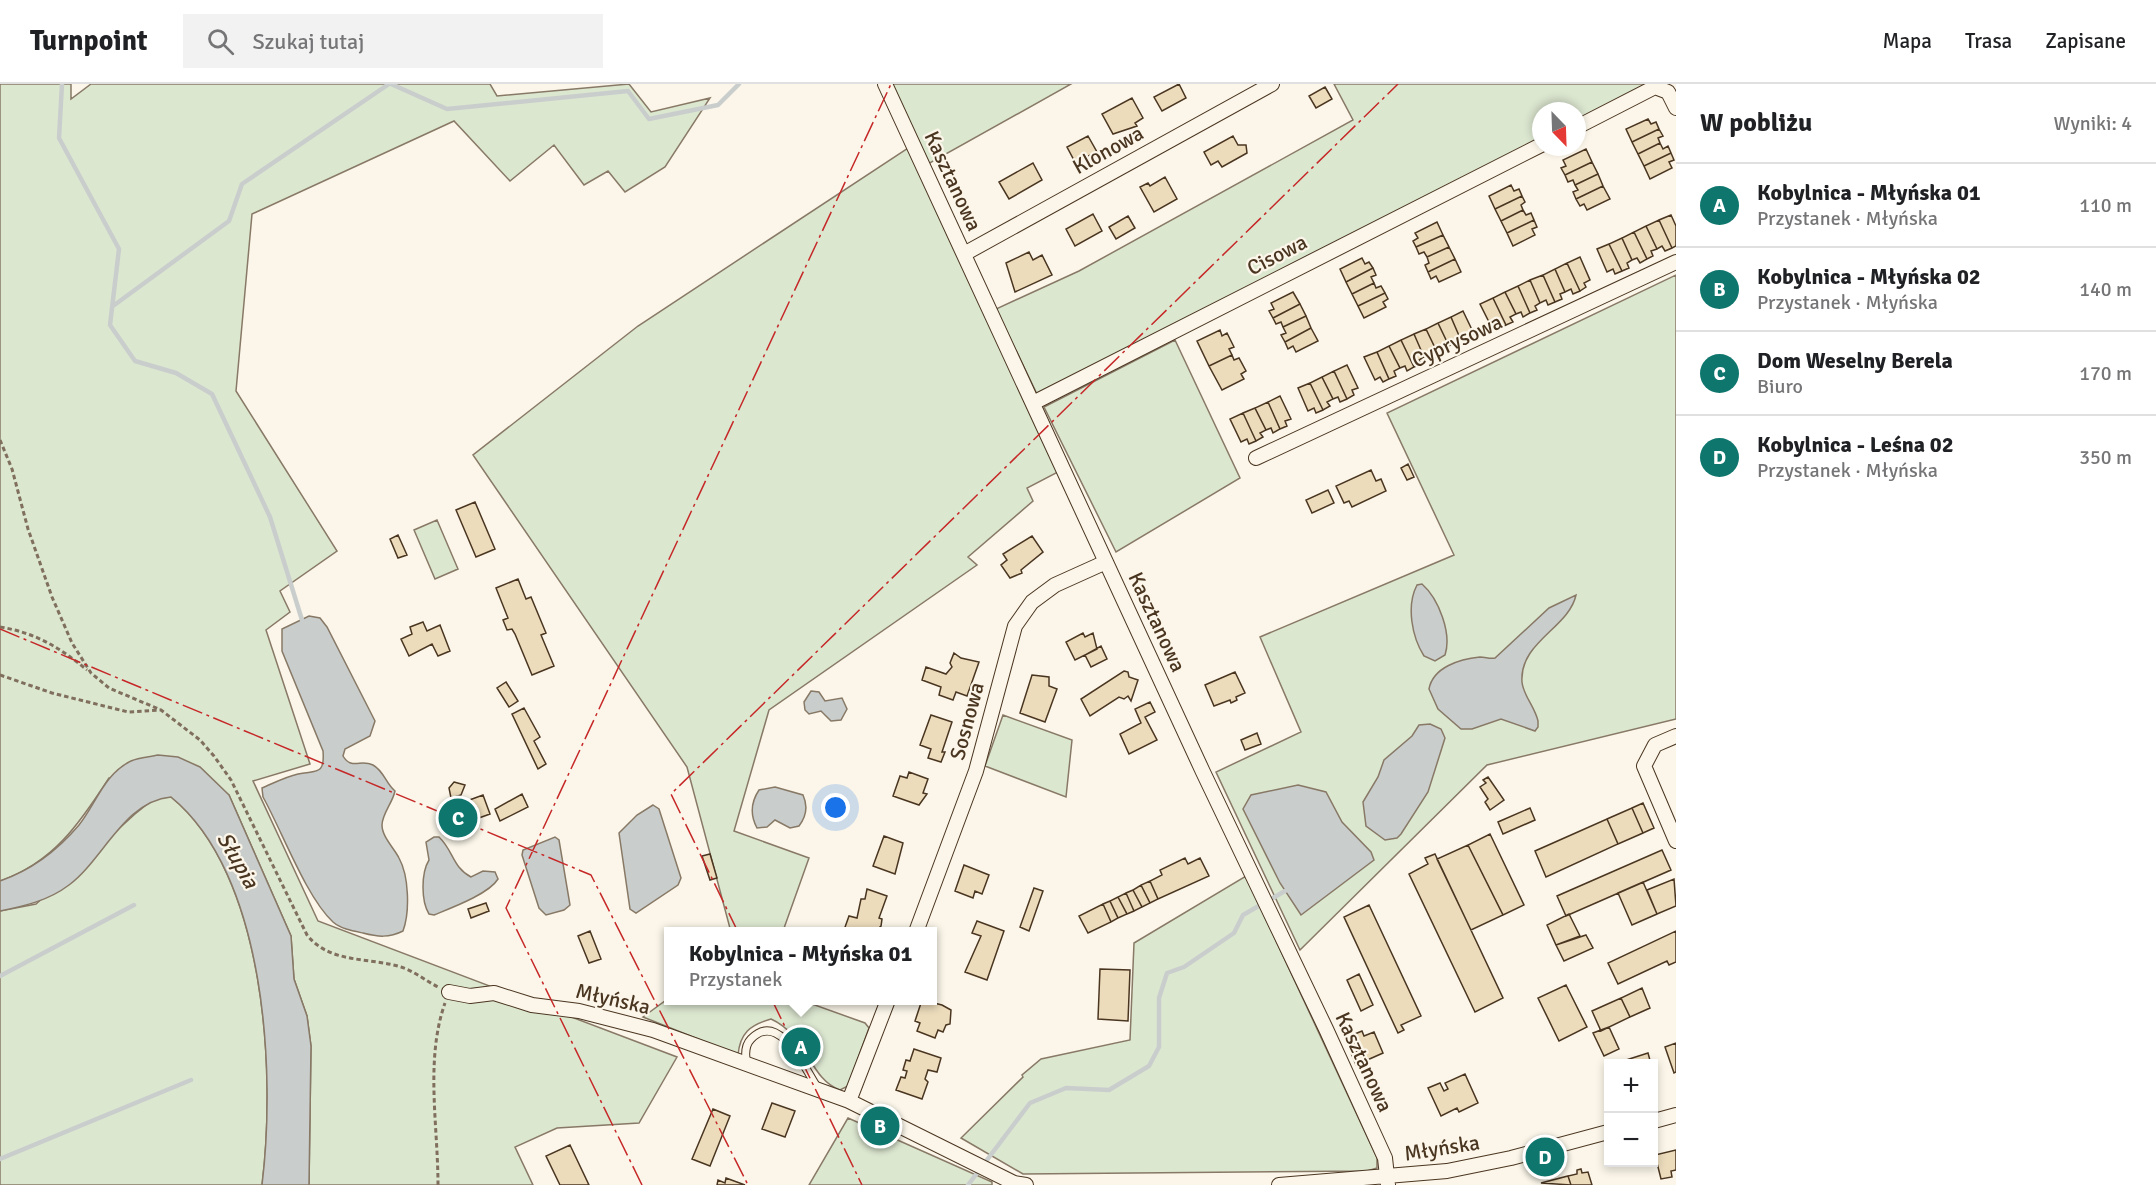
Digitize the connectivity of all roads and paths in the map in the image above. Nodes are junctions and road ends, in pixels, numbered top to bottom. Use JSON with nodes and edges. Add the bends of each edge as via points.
{"nodes":[{"id":1,"x":885,"y":84,"type":"edge"},
{"id":2,"x":1272,"y":84,"type":"edge"},
{"id":3,"x":1676,"y":108,"type":"edge"},
{"id":4,"x":1586,"y":122,"type":"edge"},
{"id":5,"x":1532,"y":150,"type":"edge"},
{"id":6,"x":964,"y":254,"type":"junction"},
{"id":7,"x":1676,"y":262,"type":"edge"},
{"id":8,"x":1033,"y":403,"type":"junction"},
{"id":9,"x":0,"y":440,"type":"edge"},
{"id":10,"x":1256,"y":458,"type":"dead end"},
{"id":11,"x":1106,"y":562,"type":"junction"},
{"id":12,"x":0,"y":627,"type":"edge"},
{"id":13,"x":91,"y":673,"type":"junction"},
{"id":14,"x":0,"y":675,"type":"edge"},
{"id":15,"x":161,"y":710,"type":"junction"},
{"id":16,"x":1676,"y":736,"type":"edge"},
{"id":17,"x":1676,"y":841,"type":"edge"},
{"id":18,"x":918,"y":927,"type":"edge"},
{"id":19,"x":449,"y":992,"type":"junction"},
{"id":20,"x":886,"y":1005,"type":"edge"},
{"id":21,"x":747,"y":1065,"type":"junction"},
{"id":22,"x":819,"y":1089,"type":"junction"},
{"id":23,"x":849,"y":1101,"type":"junction"},
{"id":24,"x":1676,"y":1115,"type":"edge"},
{"id":25,"x":1658,"y":1120,"type":"edge"},
{"id":26,"x":1604,"y":1133,"type":"edge"},
{"id":27,"x":1387,"y":1181,"type":"edge"},
{"id":28,"x":438,"y":1185,"type":"edge"},
{"id":29,"x":1026,"y":1185,"type":"edge"},
{"id":30,"x":1279,"y":1185,"type":"edge"}],
"edges":[{"from":1,"to":6,"type":"street","name":"Kasztanowa"},
{"from":2,"to":6,"type":"street","name":"Klonowa"},
{"from":3,"to":4,"type":"street","via":[[1668,92],[1655,87]]},
{"from":5,"to":8,"type":"street","name":"Cisowa"},
{"from":6,"to":8,"type":"street","name":"Kasztanowa"},
{"from":7,"to":10,"type":"street","name":"Cyprysowa"},
{"from":8,"to":11,"type":"street","name":"Kasztanowa"},
{"from":9,"to":13,"type":"path","via":[[52,597],[72,643]]},
{"from":11,"to":18,"type":"street","name":"Sosnowa","via":[[1055,585],[1032,602],[1015,626],[976,771]]},
{"from":11,"to":27,"type":"street","name":"Kasztanowa","via":[[1385,1158]]},
{"from":12,"to":13,"type":"path","via":[[57,645]]},
{"from":13,"to":15,"type":"path","via":[[109,688]]},
{"from":14,"to":15,"type":"path","via":[[128,712]]},
{"from":15,"to":19,"type":"path","via":[[200,740],[231,780],[307,935],[317,946],[337,955],[404,967]]},
{"from":16,"to":17,"type":"street","via":[[1655,745],[1644,766]]},
{"from":19,"to":21,"type":"street","name":"Młyńska","via":[[470,996],[494,993],[532,1005],[589,1013],[653,1030]]},
{"from":19,"to":28,"type":"path","via":[[437,1025],[434,1077]]},
{"from":20,"to":23,"type":"street"},
{"from":21,"to":22,"type":"street","name":"Młyńska"},
{"from":21,"to":22,"type":"lane","via":[[744,1054],[748,1041],[758,1032],[772,1029],[781,1034]]},
{"from":22,"to":23,"type":"street","name":"Młyńska"},
{"from":23,"to":29,"type":"street","name":"Młyńska","via":[[1014,1183]]},
{"from":24,"to":25,"type":"street"},
{"from":26,"to":27,"type":"street","name":"Młyńska","via":[[1511,1158]]},
{"from":27,"to":30,"type":"street","name":"Młyńska"}]}
